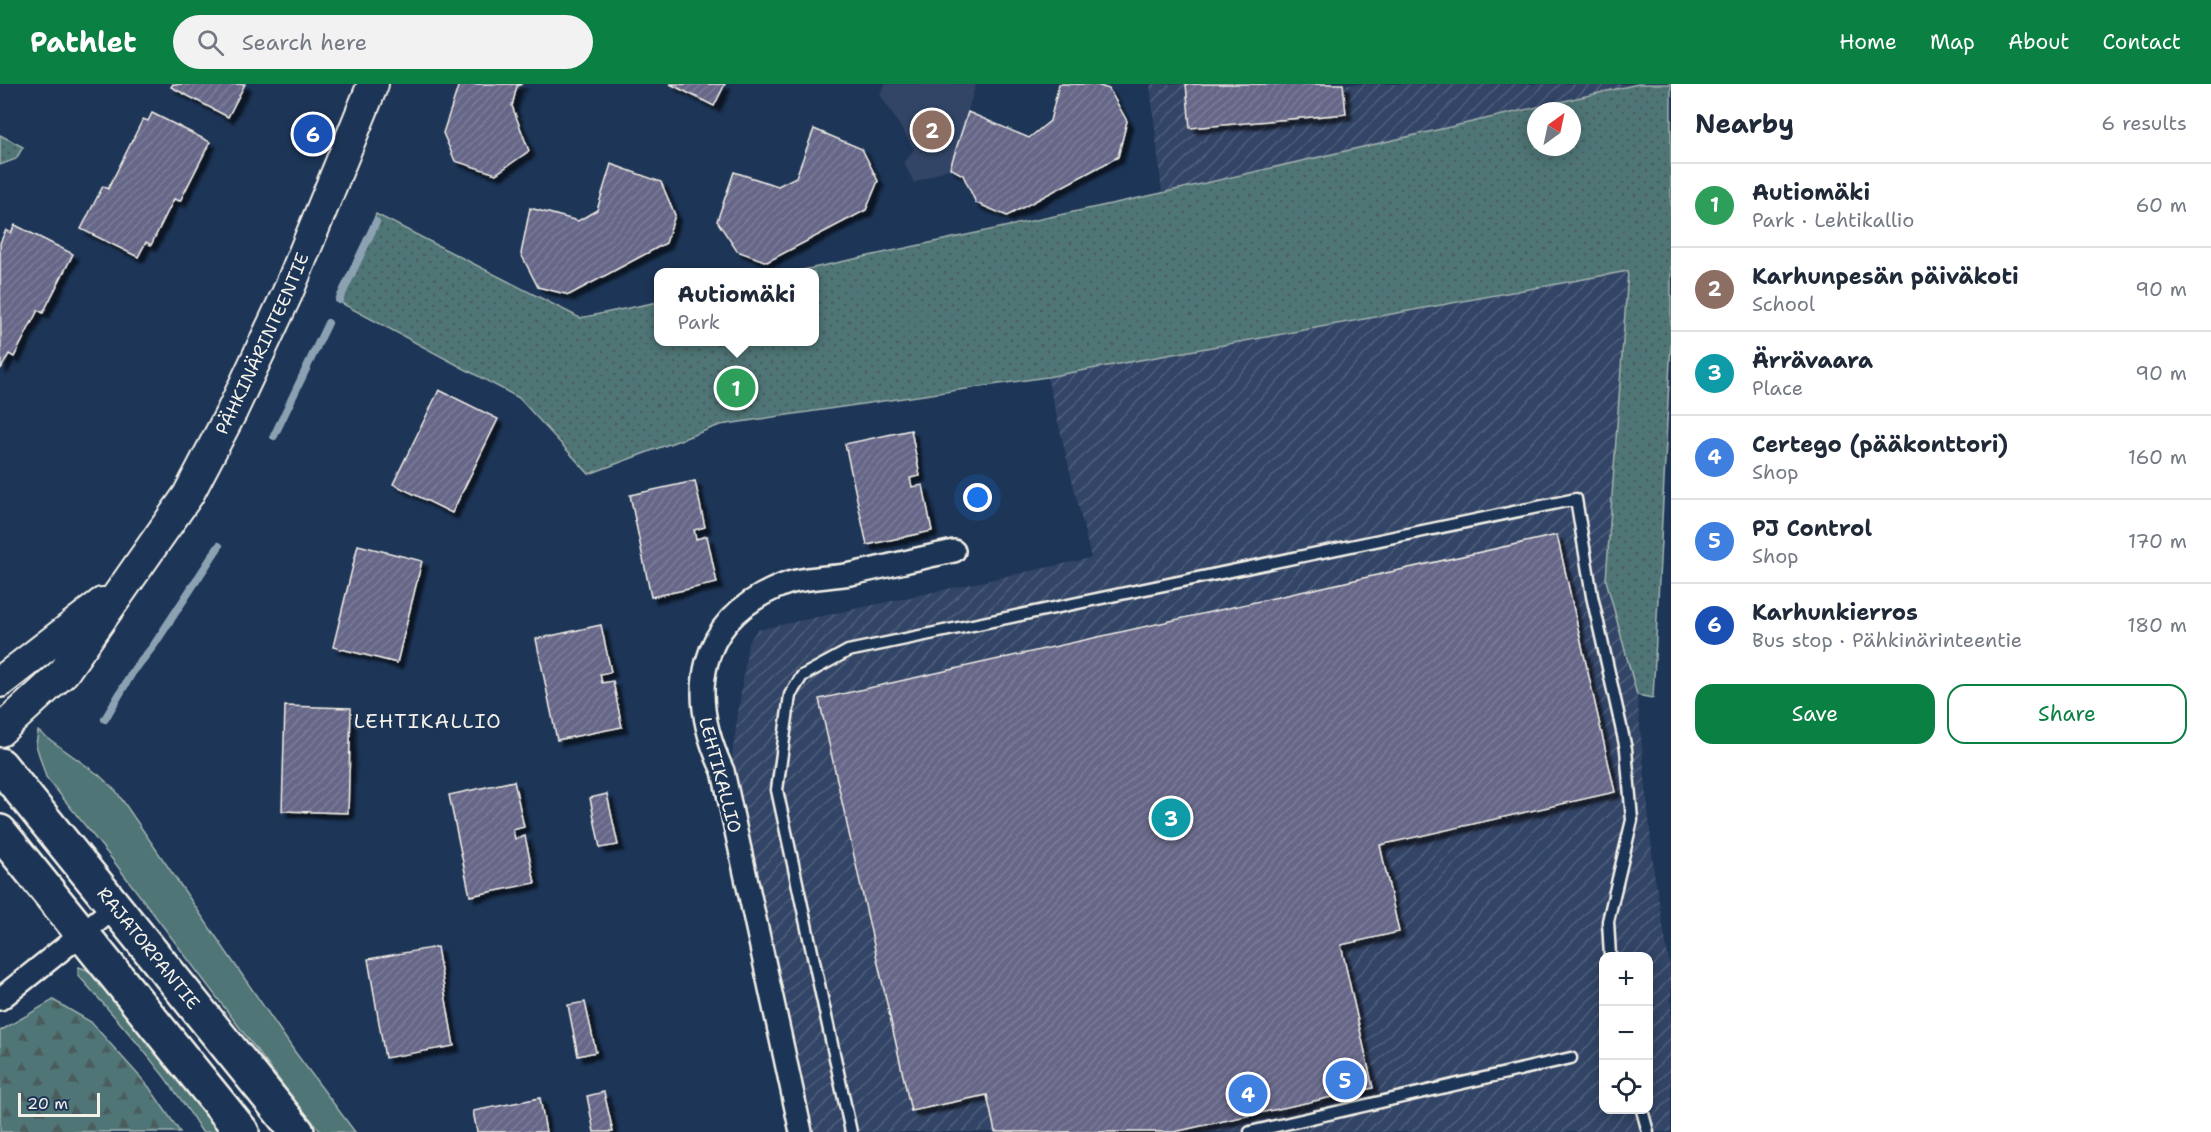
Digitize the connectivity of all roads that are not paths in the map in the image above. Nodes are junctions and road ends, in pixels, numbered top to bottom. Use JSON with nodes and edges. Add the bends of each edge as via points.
{"nodes":[{"id":1,"x":373,"y":84,"type":"edge"},
{"id":2,"x":954,"y":550,"type":"dead end"},
{"id":3,"x":124,"y":587,"type":"junction"},
{"id":4,"x":0,"y":682,"type":"edge"},
{"id":5,"x":0,"y":731,"type":"edge"},
{"id":6,"x":0,"y":765,"type":"edge"},
{"id":7,"x":0,"y":832,"type":"edge"},
{"id":8,"x":115,"y":908,"type":"junction"},
{"id":9,"x":84,"y":934,"type":"junction"},
{"id":10,"x":1610,"y":952,"type":"edge"},
{"id":11,"x":0,"y":999,"type":"edge"},
{"id":12,"x":1571,"y":1058,"type":"dead end"},
{"id":13,"x":1643,"y":1114,"type":"edge"},
{"id":14,"x":242,"y":1132,"type":"edge"},
{"id":15,"x":297,"y":1132,"type":"edge"},
{"id":16,"x":801,"y":1132,"type":"edge"},
{"id":17,"x":851,"y":1132,"type":"edge"},
{"id":18,"x":1250,"y":1132,"type":"edge"},
{"id":19,"x":1648,"y":1132,"type":"edge"}],
"edges":[{"from":1,"to":3,"type":"street","name":"PÄHKINÄRINTEENTIE","via":[[287,294],[228,420],[188,495]]},
{"from":2,"to":16,"type":"street","name":"LEHTIKALLIO","via":[[785,584],[764,594],[730,620],[708,655],[702,711],[723,771]]},
{"from":3,"to":4,"type":"street","name":"PÄHKINÄRINTEENTIE"},
{"from":3,"to":5,"type":"street","name":"PÄHKINÄRINTEENTIE","via":[[64,672]]},
{"from":6,"to":8,"type":"main road","name":"RAJATORPANTIE"},
{"from":7,"to":9,"type":"main road"},
{"from":8,"to":9,"type":"street"},
{"from":8,"to":15,"type":"main road","name":"RAJATORPANTIE"},
{"from":9,"to":11,"type":"street"},
{"from":9,"to":14,"type":"main road"},
{"from":10,"to":17,"type":"lane","via":[[1608,921],[1632,820],[1626,749],[1592,596],[1576,499],[848,651],[802,676],[790,695],[777,790]]},
{"from":12,"to":18,"type":"lane"},
{"from":13,"to":19,"type":"lane"}]}
